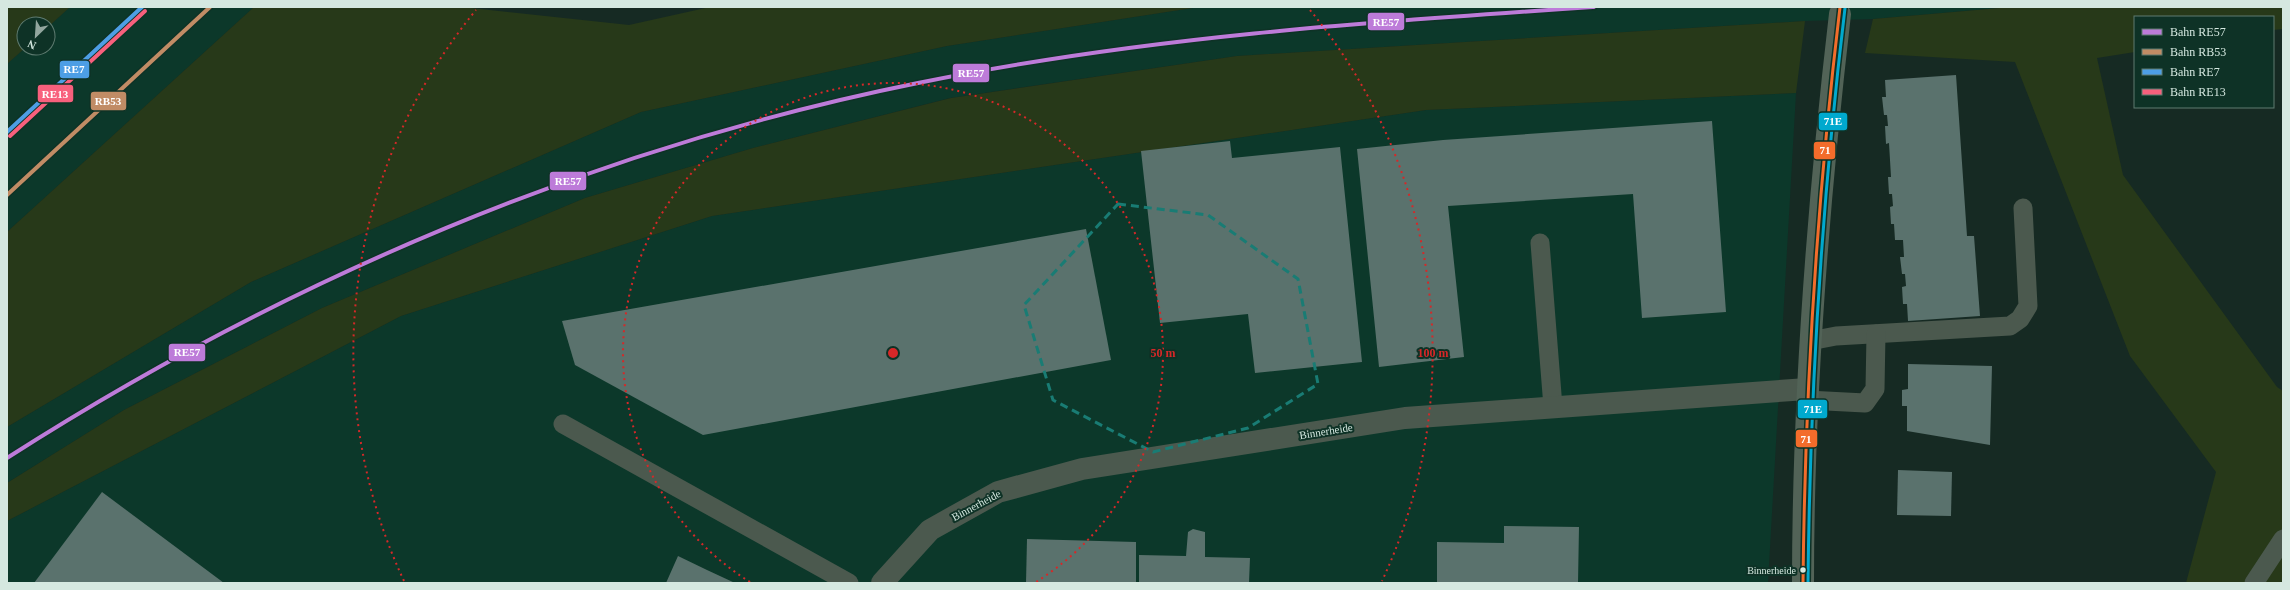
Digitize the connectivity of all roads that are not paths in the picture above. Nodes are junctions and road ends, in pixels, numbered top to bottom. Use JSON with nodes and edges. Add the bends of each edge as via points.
{"nodes":[{"id":1,"x":1840,"y":14,"type":"dead end"},
{"id":2,"x":2023,"y":208,"type":"dead end"},
{"id":3,"x":1540,"y":243,"type":"dead end"},
{"id":4,"x":1876,"y":334,"type":"junction"},
{"id":5,"x":1810,"y":341,"type":"junction"},
{"id":6,"x":1807,"y":395,"type":"junction"},
{"id":7,"x":1553,"y":407,"type":"junction"},
{"id":8,"x":563,"y":424,"type":"dead end"},
{"id":9,"x":2283,"y":539,"type":"edge"},
{"id":10,"x":849,"y":583,"type":"edge"},
{"id":11,"x":882,"y":583,"type":"edge"},
{"id":12,"x":1803,"y":583,"type":"edge"},
{"id":13,"x":2254,"y":583,"type":"edge"}],
"edges":[{"from":1,"to":5,"type":"street","via":[[1820,204]]},
{"from":2,"to":4,"type":"lane","via":[[2028,306],[2020,319],[2010,326]]},
{"from":3,"to":7,"type":"lane"},
{"from":4,"to":5,"type":"lane","via":[[1836,336]]},
{"from":4,"to":6,"type":"lane","via":[[1874,388],[1865,403]]},
{"from":5,"to":6,"type":"street"},
{"from":6,"to":7,"type":"street","name":"Binnerheide"},
{"from":6,"to":12,"type":"street"},
{"from":7,"to":11,"type":"street","name":"Binnerheide","via":[[1405,418],[1082,469],[998,492],[930,530]]},
{"from":8,"to":10,"type":"lane"},
{"from":9,"to":13,"type":"lane"}]}
